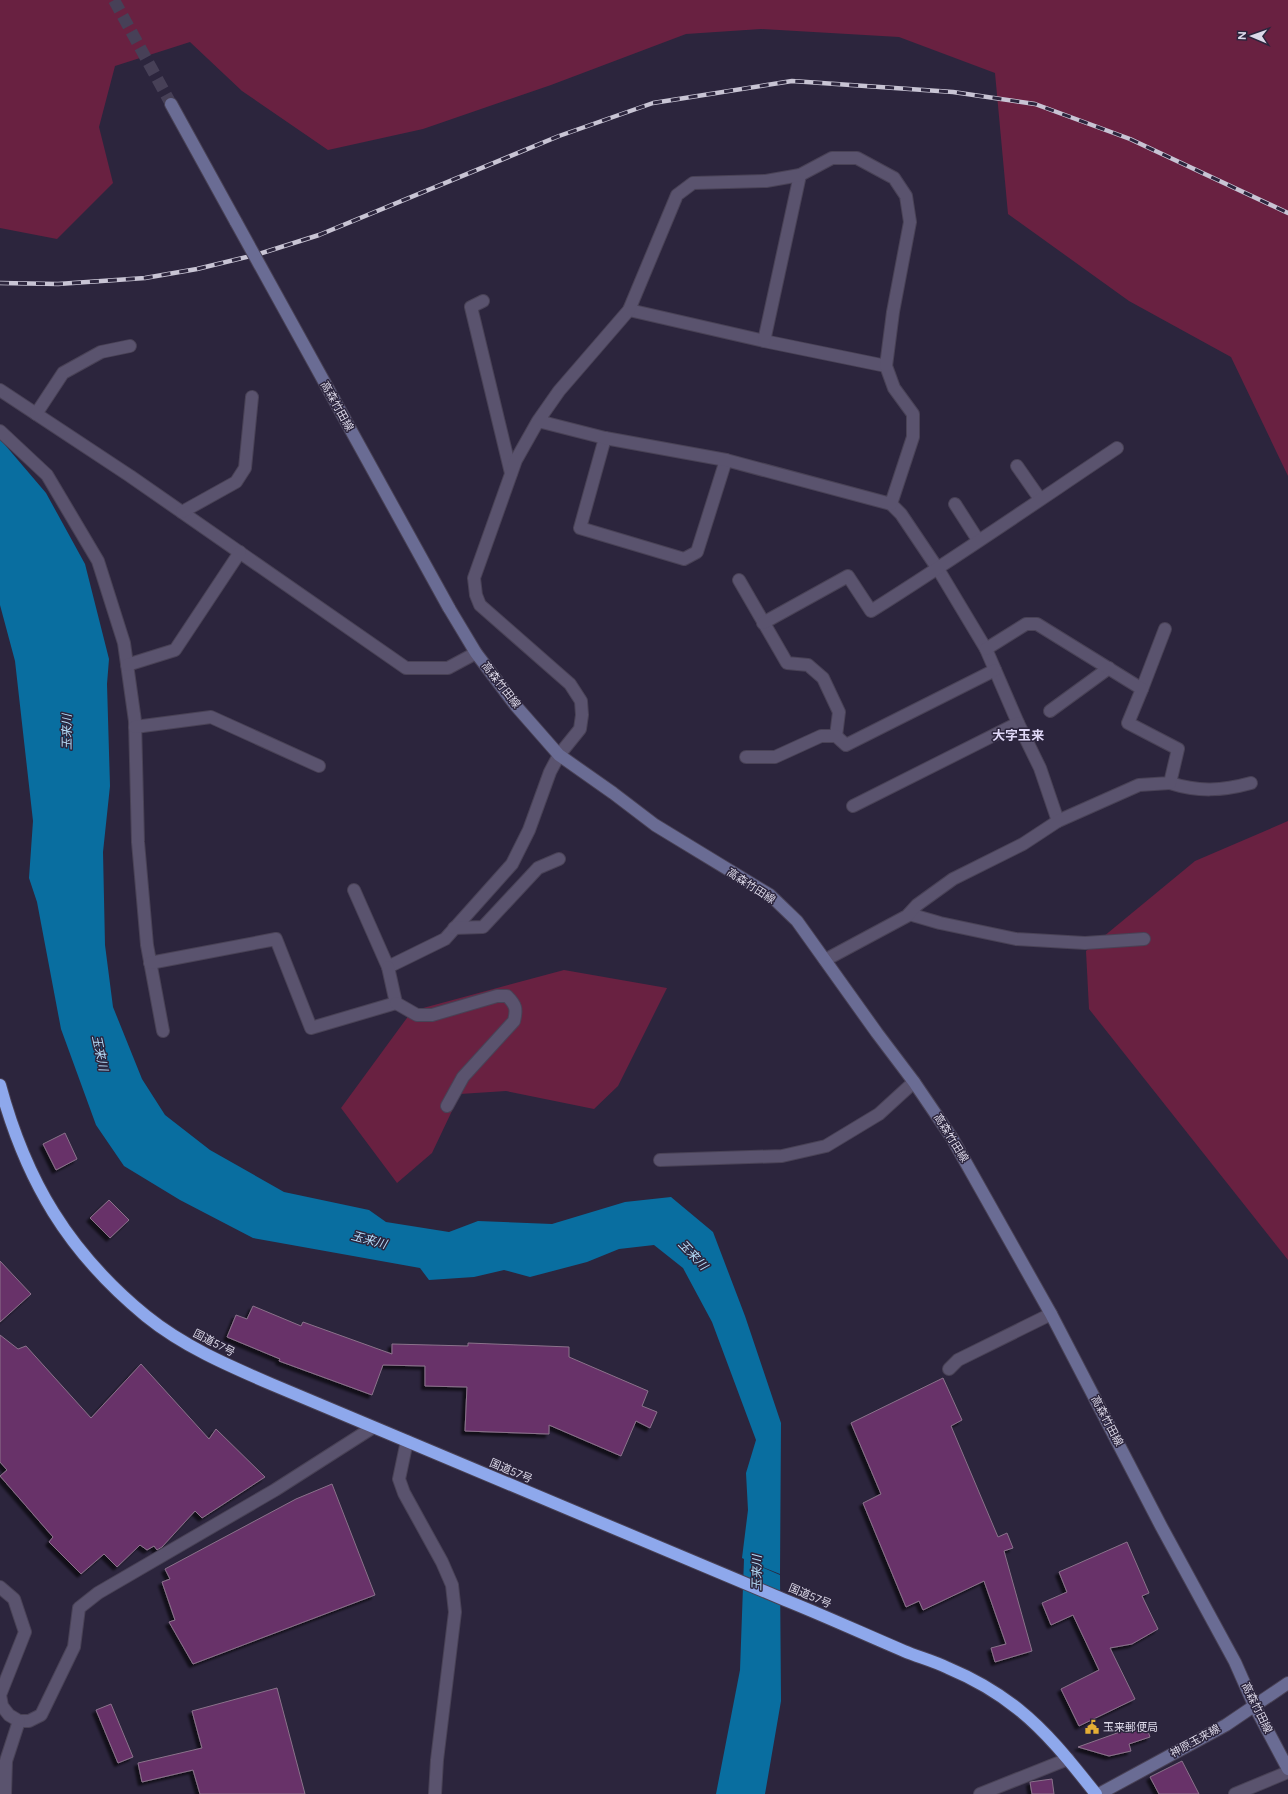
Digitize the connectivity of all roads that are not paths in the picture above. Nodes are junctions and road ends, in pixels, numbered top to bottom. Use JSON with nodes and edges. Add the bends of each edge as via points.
{"nodes":[{"id":1,"x":171,"y":104,"type":"tunnel mouth"},
{"id":2,"x":800,"y":176,"type":"junction"},
{"id":3,"x":483,"y":301,"type":"dead end"},
{"id":4,"x":629,"y":310,"type":"junction"},
{"id":5,"x":764,"y":341,"type":"junction"},
{"id":6,"x":130,"y":346,"type":"dead end"},
{"id":7,"x":886,"y":366,"type":"junction"},
{"id":8,"x":0,"y":390,"type":"edge"},
{"id":9,"x":252,"y":397,"type":"dead end"},
{"id":10,"x":36,"y":414,"type":"junction"},
{"id":11,"x":538,"y":421,"type":"junction"},
{"id":12,"x":0,"y":431,"type":"edge"},
{"id":13,"x":605,"y":438,"type":"junction"},
{"id":14,"x":1117,"y":448,"type":"dead end"},
{"id":15,"x":726,"y":460,"type":"junction"},
{"id":16,"x":1017,"y":466,"type":"dead end"},
{"id":17,"x":511,"y":473,"type":"junction"},
{"id":18,"x":1040,"y":499,"type":"junction"},
{"id":19,"x":891,"y":504,"type":"junction"},
{"id":20,"x":955,"y":504,"type":"dead end"},
{"id":21,"x":182,"y":512,"type":"junction"},
{"id":22,"x":978,"y":540,"type":"junction"},
{"id":23,"x":240,"y":552,"type":"junction"},
{"id":24,"x":938,"y":569,"type":"junction"},
{"id":25,"x":739,"y":580,"type":"dead end"},
{"id":26,"x":763,"y":623,"type":"junction"},
{"id":27,"x":1166,"y":629,"type":"dead end"},
{"id":28,"x":986,"y":649,"type":"junction"},
{"id":29,"x":476,"y":653,"type":"junction"},
{"id":30,"x":127,"y":665,"type":"junction"},
{"id":31,"x":1109,"y":668,"type":"junction"},
{"id":32,"x":995,"y":670,"type":"junction"},
{"id":33,"x":1142,"y":689,"type":"junction"},
{"id":34,"x":1050,"y":711,"type":"dead end"},
{"id":35,"x":1018,"y":723,"type":"junction"},
{"id":36,"x":135,"y":727,"type":"junction"},
{"id":37,"x":836,"y":736,"type":"junction"},
{"id":38,"x":559,"y":755,"type":"junction"},
{"id":39,"x":746,"y":757,"type":"dead end"},
{"id":40,"x":319,"y":766,"type":"dead end"},
{"id":41,"x":1170,"y":782,"type":"junction"},
{"id":42,"x":1251,"y":783,"type":"dead end"},
{"id":43,"x":853,"y":806,"type":"dead end"},
{"id":44,"x":1058,"y":821,"type":"junction"},
{"id":45,"x":559,"y":859,"type":"dead end"},
{"id":46,"x":354,"y":890,"type":"dead end"},
{"id":47,"x":909,"y":914,"type":"junction"},
{"id":48,"x":454,"y":928,"type":"junction"},
{"id":49,"x":1144,"y":938,"type":"dead end"},
{"id":50,"x":825,"y":960,"type":"junction"},
{"id":51,"x":150,"y":963,"type":"junction"},
{"id":52,"x":388,"y":967,"type":"junction"},
{"id":53,"x":396,"y":1003,"type":"junction"},
{"id":54,"x":163,"y":1031,"type":"dead end"},
{"id":55,"x":914,"y":1082,"type":"junction"},
{"id":56,"x":0,"y":1085,"type":"edge"},
{"id":57,"x":447,"y":1106,"type":"dead end"},
{"id":58,"x":660,"y":1160,"type":"dead end"},
{"id":59,"x":1050,"y":1314,"type":"junction"},
{"id":60,"x":949,"y":1369,"type":"dead end"},
{"id":61,"x":372,"y":1428,"type":"junction"},
{"id":62,"x":407,"y":1441,"type":"junction"},
{"id":63,"x":0,"y":1587,"type":"edge"},
{"id":64,"x":1288,"y":1683,"type":"edge"},
{"id":65,"x":1254,"y":1705,"type":"junction"},
{"id":66,"x":19,"y":1721,"type":"junction"},
{"id":67,"x":1068,"y":1759,"type":"junction"},
{"id":68,"x":1288,"y":1770,"type":"edge"},
{"id":69,"x":5,"y":1794,"type":"edge"},
{"id":70,"x":435,"y":1794,"type":"edge"},
{"id":71,"x":980,"y":1794,"type":"edge"},
{"id":72,"x":1098,"y":1794,"type":"edge"},
{"id":73,"x":1234,"y":1794,"type":"edge"}],
"edges":[{"from":1,"to":29,"type":"main road","name":"高森竹田線","bridge":true},
{"from":2,"to":4,"type":"street","via":[[766,181],[693,183],[677,195]]},
{"from":2,"to":5,"type":"street"},
{"from":2,"to":7,"type":"street","via":[[832,158],[857,158],[894,178],[906,196],[910,222]]},
{"from":3,"to":17,"type":"street","via":[[471,307]]},
{"from":4,"to":5,"type":"street"},
{"from":4,"to":11,"type":"street","via":[[559,391]]},
{"from":5,"to":7,"type":"street"},
{"from":6,"to":10,"type":"street","via":[[101,352],[63,373]]},
{"from":7,"to":19,"type":"street","via":[[894,388],[912,414],[913,422],[913,437]]},
{"from":8,"to":10,"type":"street"},
{"from":9,"to":21,"type":"street","via":[[245,468],[236,482]]},
{"from":10,"to":21,"type":"street"},
{"from":11,"to":13,"type":"street"},
{"from":11,"to":17,"type":"street"},
{"from":12,"to":30,"type":"street","via":[[47,475],[98,561],[124,642]]},
{"from":13,"to":15,"type":"street"},
{"from":13,"to":15,"type":"street","via":[[580,528],[684,559],[697,552]]},
{"from":14,"to":18,"type":"street"},
{"from":15,"to":19,"type":"street"},
{"from":16,"to":18,"type":"street"},
{"from":17,"to":38,"type":"street","via":[[474,578],[476,595],[488,614],[570,684],[581,701],[580,729]]},
{"from":18,"to":22,"type":"street"},
{"from":19,"to":24,"type":"street","via":[[901,514]]},
{"from":20,"to":22,"type":"street"},
{"from":21,"to":23,"type":"street"},
{"from":22,"to":24,"type":"street"},
{"from":23,"to":29,"type":"street","via":[[406,668],[448,668]]},
{"from":23,"to":30,"type":"street","via":[[175,650]]},
{"from":24,"to":26,"type":"street","via":[[871,611],[848,576]]},
{"from":24,"to":28,"type":"street"},
{"from":25,"to":26,"type":"street"},
{"from":26,"to":37,"type":"street","via":[[788,663],[808,665],[823,678],[839,712]]},
{"from":27,"to":33,"type":"street"},
{"from":28,"to":31,"type":"street","via":[[1026,624],[1037,624]]},
{"from":28,"to":32,"type":"street"},
{"from":29,"to":38,"type":"main road","name":"高森竹田線","via":[[516,706]]},
{"from":30,"to":36,"type":"street"},
{"from":31,"to":33,"type":"street"},
{"from":31,"to":34,"type":"street"},
{"from":32,"to":35,"type":"street"},
{"from":32,"to":37,"type":"street","via":[[846,745]]},
{"from":33,"to":41,"type":"street","via":[[1128,723],[1178,749]]},
{"from":35,"to":43,"type":"street"},
{"from":35,"to":44,"type":"street","via":[[1040,768]]},
{"from":36,"to":40,"type":"street","via":[[211,717]]},
{"from":36,"to":51,"type":"street","via":[[138,842]]},
{"from":37,"to":39,"type":"street","via":[[821,736],[775,757]]},
{"from":38,"to":48,"type":"street","via":[[550,772],[529,830],[512,864]]},
{"from":38,"to":50,"type":"main road","name":"高森竹田線","via":[[655,825],[770,895],[797,921]]},
{"from":41,"to":42,"type":"street","via":[[1188,788],[1210,790],[1230,789]]},
{"from":41,"to":44,"type":"street","via":[[1139,785]]},
{"from":44,"to":47,"type":"street","via":[[1023,844],[953,879],[917,905]]},
{"from":45,"to":48,"type":"street","via":[[538,868],[483,927]]},
{"from":46,"to":52,"type":"street"},
{"from":47,"to":49,"type":"street","via":[[1016,939],[1034,938],[1085,943]]},
{"from":47,"to":50,"type":"street"},
{"from":48,"to":52,"type":"street","via":[[445,939]]},
{"from":50,"to":55,"type":"main road","name":"高森竹田線"},
{"from":51,"to":53,"type":"street","via":[[276,939],[311,1028]]},
{"from":51,"to":54,"type":"street"},
{"from":52,"to":53,"type":"street"},
{"from":53,"to":57,"type":"street","via":[[417,1015],[432,1015],[497,996],[507,996],[517,1010],[514,1022],[463,1077]]},
{"from":55,"to":58,"type":"street","via":[[879,1114],[826,1146],[782,1156]]},
{"from":55,"to":59,"type":"main road","name":"高森竹田線","via":[[952,1138]]},
{"from":56,"to":61,"type":"highway","name":"国道57号","via":[[30,1172],[46,1201],[89,1263],[113,1287],[180,1340],[213,1358]]},
{"from":59,"to":60,"type":"street","via":[[958,1360]]},
{"from":59,"to":65,"type":"main road","name":"高森竹田線","via":[[1235,1662]]},
{"from":61,"to":62,"type":"highway","name":"国道57号"},
{"from":61,"to":66,"type":"street","via":[[275,1490],[98,1593],[78,1608],[74,1647],[52,1696],[41,1715],[29,1721]]},
{"from":62,"to":67,"type":"highway","name":"国道57号","via":[[948,1668],[1017,1708],[1050,1737]]},
{"from":62,"to":70,"type":"street","via":[[399,1479],[404,1494],[452,1585],[455,1612]]},
{"from":63,"to":66,"type":"street","via":[[14,1599],[25,1632],[0,1695],[2,1706],[9,1715]]},
{"from":64,"to":65,"type":"main road","name":"神原玉来線"},
{"from":65,"to":68,"type":"main road","name":"高森竹田線"},
{"from":65,"to":72,"type":"main road","name":"神原玉来線","via":[[1226,1725]]},
{"from":66,"to":69,"type":"street","via":[[6,1761]]},
{"from":67,"to":71,"type":"street"},
{"from":67,"to":72,"type":"highway","name":"国道57号"},
{"from":68,"to":73,"type":"street"}]}
